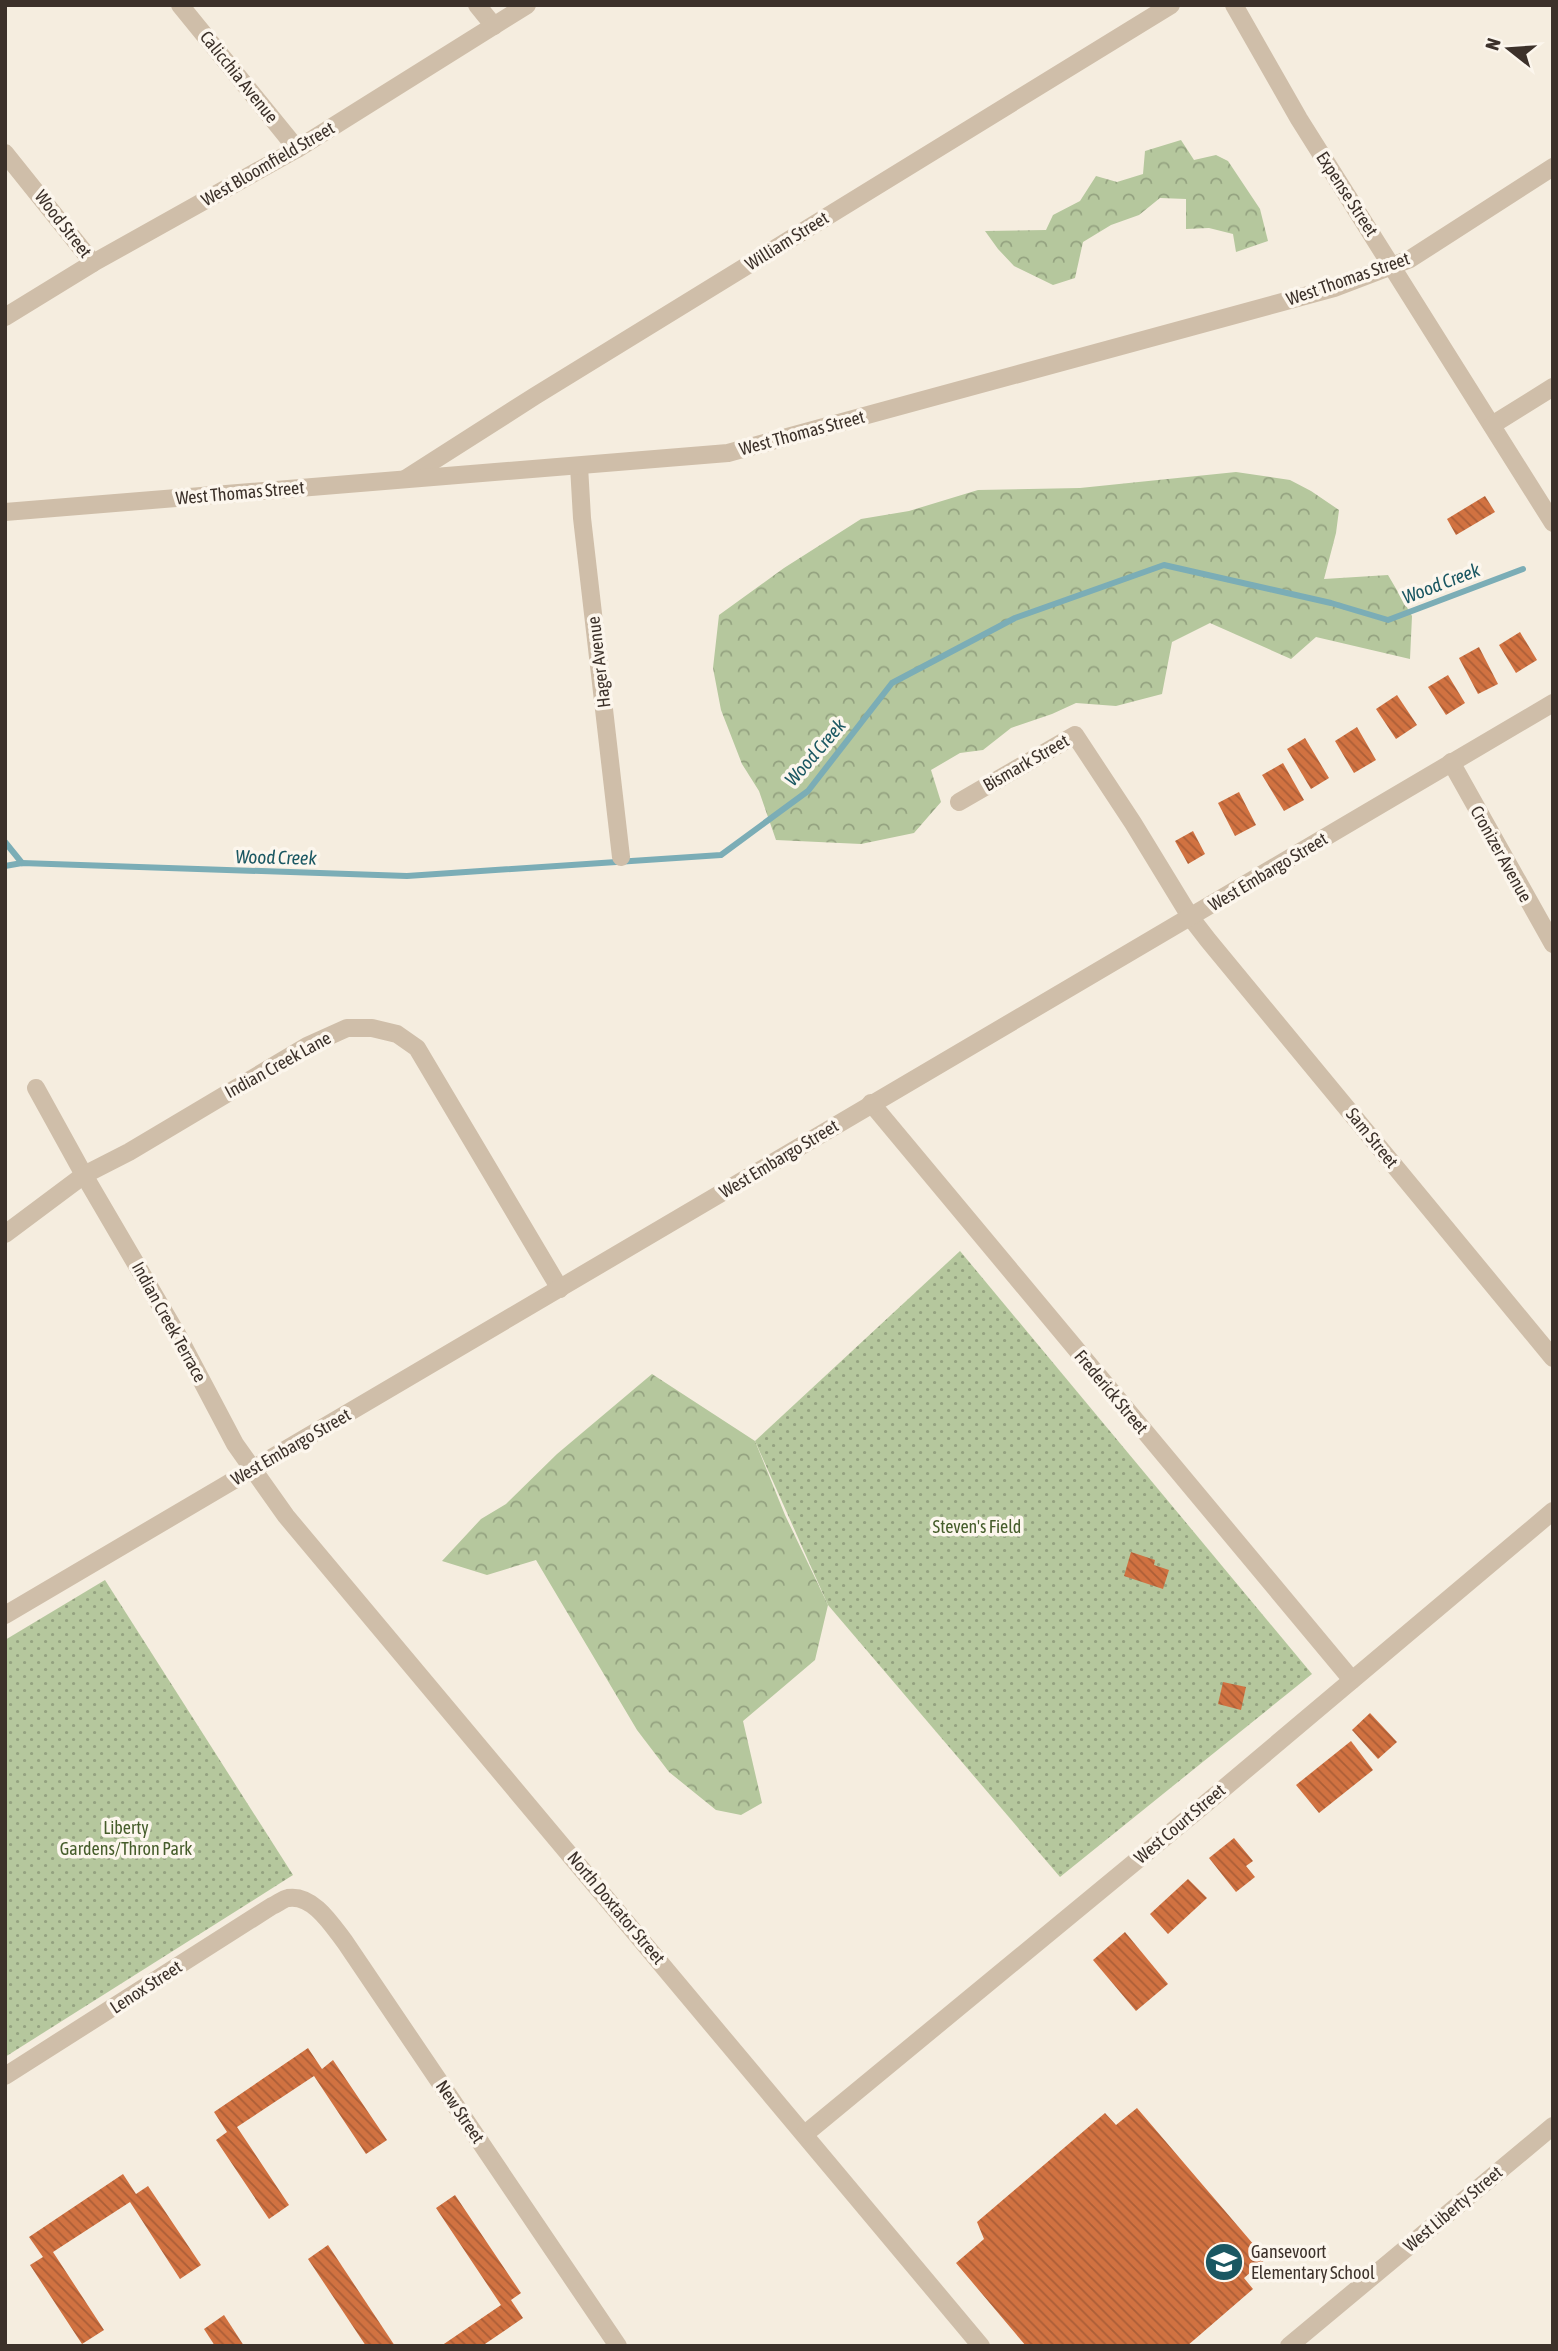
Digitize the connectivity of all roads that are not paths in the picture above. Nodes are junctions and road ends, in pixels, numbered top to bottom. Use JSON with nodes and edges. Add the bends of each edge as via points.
{"nodes":[{"id":1,"x":180,"y":5,"type":"edge"},
{"id":2,"x":477,"y":5,"type":"edge"},
{"id":3,"x":527,"y":5,"type":"edge"},
{"id":4,"x":1171,"y":5,"type":"edge"},
{"id":5,"x":1234,"y":5,"type":"edge"},
{"id":6,"x":494,"y":26,"type":"junction"},
{"id":7,"x":297,"y":149,"type":"junction"},
{"id":8,"x":5,"y":153,"type":"edge"},
{"id":9,"x":1553,"y":167,"type":"edge"},
{"id":10,"x":93,"y":263,"type":"junction"},
{"id":11,"x":1393,"y":267,"type":"junction"},
{"id":12,"x":5,"y":317,"type":"edge"},
{"id":13,"x":1553,"y":387,"type":"edge"},
{"id":14,"x":1492,"y":425,"type":"junction"},
{"id":15,"x":579,"y":466,"type":"junction"},
{"id":16,"x":405,"y":480,"type":"junction"},
{"id":17,"x":5,"y":512,"type":"edge"},
{"id":18,"x":1553,"y":523,"type":"edge"},
{"id":19,"x":1553,"y":703,"type":"edge"},
{"id":20,"x":1451,"y":762,"type":"junction"},
{"id":21,"x":959,"y":802,"type":"dead end"},
{"id":22,"x":1133,"y":823,"type":"joint"},
{"id":23,"x":621,"y":857,"type":"dead end"},
{"id":24,"x":1191,"y":918,"type":"junction"},
{"id":25,"x":1553,"y":944,"type":"edge"},
{"id":26,"x":36,"y":1087,"type":"dead end"},
{"id":27,"x":871,"y":1103,"type":"junction"},
{"id":28,"x":84,"y":1175,"type":"junction"},
{"id":29,"x":5,"y":1234,"type":"edge"},
{"id":30,"x":560,"y":1289,"type":"junction"},
{"id":31,"x":1553,"y":1359,"type":"edge"},
{"id":32,"x":252,"y":1469,"type":"junction"},
{"id":33,"x":1553,"y":1511,"type":"edge"},
{"id":34,"x":5,"y":1615,"type":"edge"},
{"id":35,"x":1352,"y":1680,"type":"junction"},
{"id":36,"x":287,"y":1899,"type":"joint"},
{"id":37,"x":5,"y":2076,"type":"edge"},
{"id":38,"x":1553,"y":2126,"type":"edge"},
{"id":39,"x":805,"y":2134,"type":"junction"},
{"id":40,"x":618,"y":2346,"type":"edge"},
{"id":41,"x":981,"y":2346,"type":"edge"},
{"id":42,"x":1289,"y":2346,"type":"edge"}],
"edges":[{"from":1,"to":7,"type":"street","name":"Calicchia Avenue"},
{"from":2,"to":6,"type":"street"},
{"from":3,"to":6,"type":"street","name":"West Bloomfield Street"},
{"from":4,"to":16,"type":"street","name":"William Street"},
{"from":5,"to":11,"type":"street","name":"Expense Street","via":[[1299,119]]},
{"from":6,"to":7,"type":"street","name":"West Bloomfield Street"},
{"from":7,"to":10,"type":"street","name":"West Bloomfield Street"},
{"from":8,"to":10,"type":"street","name":"Wood Street"},
{"from":9,"to":11,"type":"street","name":"West Thomas Street"},
{"from":10,"to":12,"type":"street","name":"West Bloomfield Street"},
{"from":11,"to":14,"type":"street","name":"Expense Street"},
{"from":11,"to":15,"type":"street","name":"West Thomas Street","via":[[1334,288],[728,453]]},
{"from":13,"to":14,"type":"street"},
{"from":14,"to":18,"type":"street","name":"Expense Street"},
{"from":15,"to":16,"type":"street","name":"West Thomas Street"},
{"from":15,"to":23,"type":"street","name":"Hager Avenue"},
{"from":16,"to":17,"type":"street","name":"West Thomas Street"},
{"from":19,"to":20,"type":"street","name":"West Embargo Street"},
{"from":20,"to":24,"type":"street","name":"West Embargo Street"},
{"from":20,"to":25,"type":"street","name":"Cronizer Avenue"},
{"from":21,"to":22,"type":"street","name":"Bismark Street","via":[[1075,735]]},
{"from":22,"to":24,"type":"street","name":"Sam Street"},
{"from":24,"to":27,"type":"street","name":"West Embargo Street"},
{"from":24,"to":31,"type":"street","name":"Sam Street"},
{"from":26,"to":28,"type":"street","name":"Indian Creek Terrace"},
{"from":27,"to":30,"type":"street","name":"West Embargo Street"},
{"from":27,"to":35,"type":"street","name":"Frederick Street"},
{"from":28,"to":29,"type":"street"},
{"from":28,"to":30,"type":"street","name":"Indian Creek Lane","via":[[307,1046],[347,1028],[372,1028],[397,1034],[417,1048]]},
{"from":28,"to":32,"type":"street","name":"Indian Creek Terrace"},
{"from":30,"to":32,"type":"street","name":"West Embargo Street"},
{"from":32,"to":34,"type":"street","name":"West Embargo Street"},
{"from":32,"to":39,"type":"street","name":"North Doxtator Street"},
{"from":33,"to":35,"type":"street","name":"West Court Street"},
{"from":35,"to":39,"type":"street","name":"West Court Street"},
{"from":36,"to":37,"type":"street","name":"Lenox Street"},
{"from":36,"to":40,"type":"street","name":"New Street","via":[[308,1901],[329,1920]]},
{"from":38,"to":42,"type":"street","name":"West Liberty Street"},
{"from":39,"to":41,"type":"street","name":"North Doxtator Street"}]}
